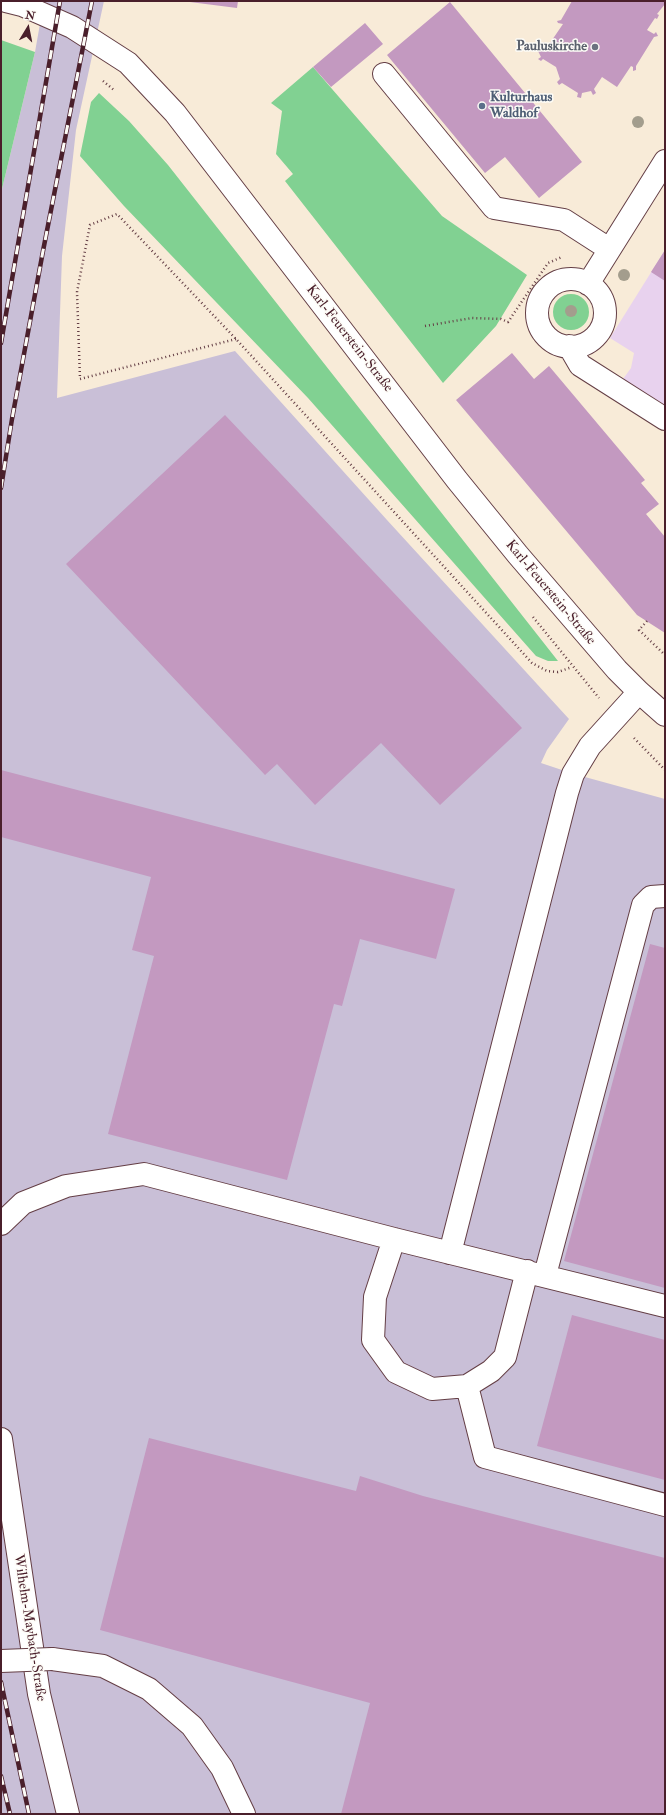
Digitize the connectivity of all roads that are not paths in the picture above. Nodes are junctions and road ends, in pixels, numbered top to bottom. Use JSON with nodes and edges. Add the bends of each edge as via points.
{"nodes":[{"id":1,"x":6,"y":1,"type":"edge"},
{"id":2,"x":384,"y":74,"type":"dead end"},
{"id":3,"x":665,"y":161,"type":"edge"},
{"id":4,"x":610,"y":249,"type":"junction"},
{"id":5,"x":588,"y":284,"type":"junction"},
{"id":6,"x":569,"y":346,"type":"junction"},
{"id":7,"x":665,"y":419,"type":"edge"},
{"id":8,"x":638,"y":692,"type":"junction"},
{"id":9,"x":665,"y":715,"type":"edge"},
{"id":10,"x":665,"y":896,"type":"edge"},
{"id":11,"x":1,"y":1224,"type":"edge"},
{"id":12,"x":394,"y":1239,"type":"junction"},
{"id":13,"x":450,"y":1253,"type":"junction"},
{"id":14,"x":536,"y":1273,"type":"junction"},
{"id":15,"x":665,"y":1306,"type":"edge"},
{"id":16,"x":468,"y":1386,"type":"junction"},
{"id":17,"x":1,"y":1439,"type":"edge"},
{"id":18,"x":665,"y":1505,"type":"edge"},
{"id":19,"x":1,"y":1661,"type":"edge"},
{"id":20,"x":68,"y":1814,"type":"edge"},
{"id":21,"x":244,"y":1814,"type":"edge"}],
"edges":[{"from":1,"to":8,"type":"street","name":"Karl-Feuerstein-Straße","via":[[22,5],[72,27],[128,63],[175,113],[457,480],[578,626]]},
{"from":2,"to":4,"type":"street","via":[[494,208],[564,220]]},
{"from":3,"to":4,"type":"street"},
{"from":4,"to":5,"type":"street"},
{"from":5,"to":6,"type":"street","via":[[597,291],[602,300],[604,322],[591,340]]},
{"from":5,"to":6,"type":"street","via":[[580,280],[564,280],[545,291],[540,300],[537,310],[542,331],[549,339]]},
{"from":6,"to":7,"type":"street","via":[[580,365]]},
{"from":8,"to":9,"type":"street","name":"Karl-Feuerstein-Straße"},
{"from":8,"to":13,"type":"street","via":[[590,746],[574,774]]},
{"from":10,"to":14,"type":"street","via":[[651,898],[643,905]]},
{"from":11,"to":12,"type":"street","via":[[23,1203],[66,1186],[144,1174]]},
{"from":12,"to":13,"type":"street"},
{"from":12,"to":16,"type":"street","via":[[374,1297],[374,1340],[396,1372],[432,1389]]},
{"from":13,"to":14,"type":"street"},
{"from":14,"to":15,"type":"street"},
{"from":14,"to":16,"type":"street","via":[[505,1357],[491,1371]]},
{"from":16,"to":18,"type":"street","via":[[485,1457]]},
{"from":17,"to":20,"type":"street","name":"Wilhelm-Maybach-Straße","via":[[39,1694]]},
{"from":19,"to":21,"type":"street","bridge":true,"via":[[52,1659],[104,1666],[149,1689],[192,1726],[222,1768]]}]}
